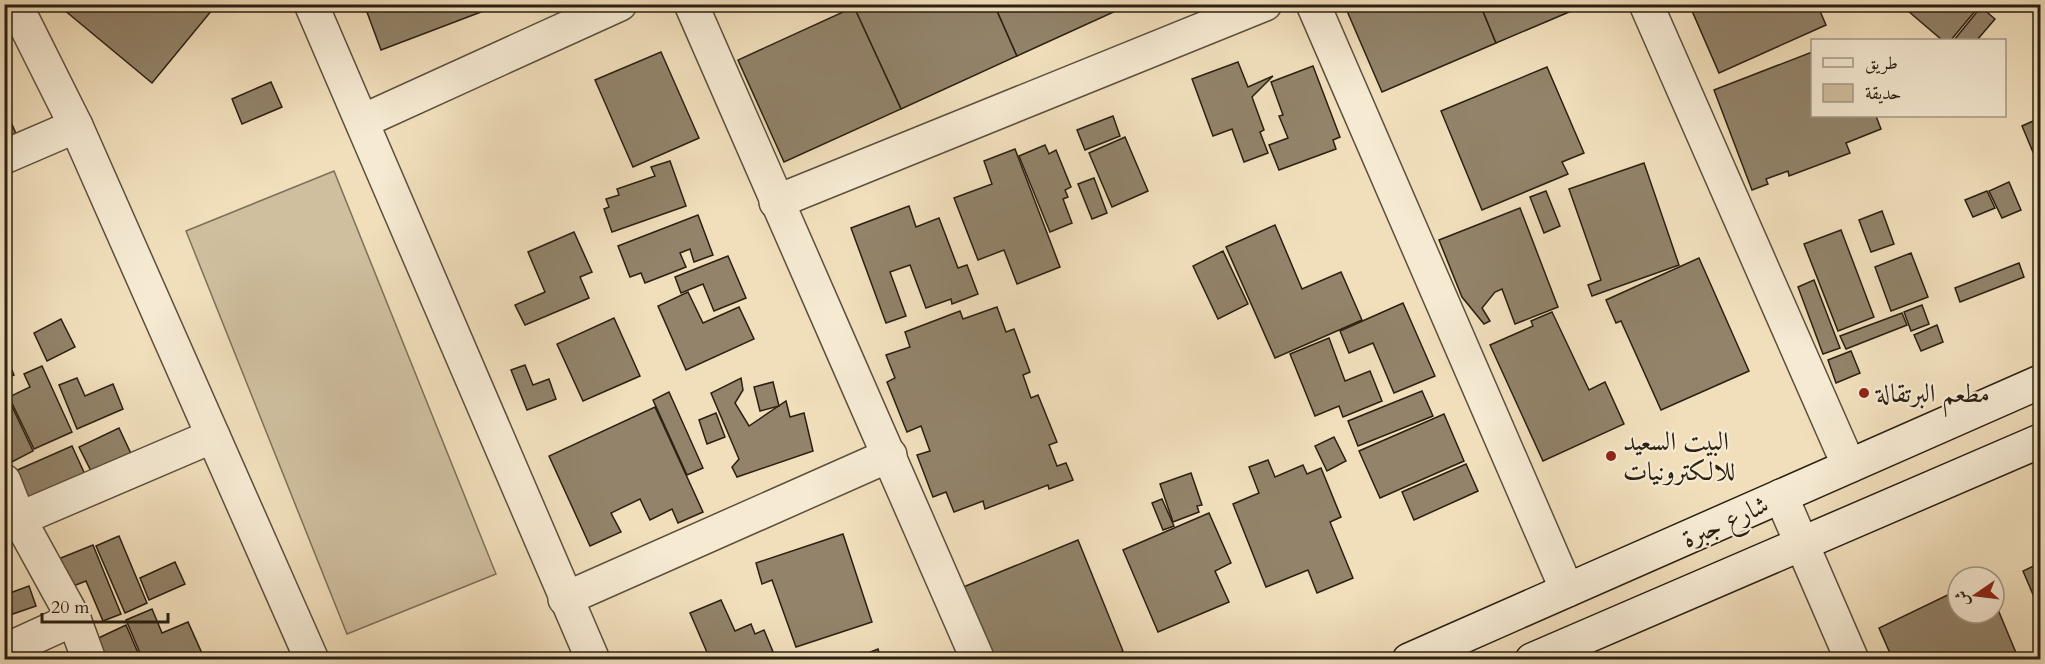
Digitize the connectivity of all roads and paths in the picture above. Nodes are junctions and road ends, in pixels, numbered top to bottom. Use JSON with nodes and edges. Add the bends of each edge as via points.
{"nodes":[{"id":1,"x":15,"y":4,"type":"edge"},
{"id":2,"x":311,"y":4,"type":"edge"},
{"id":3,"x":620,"y":4,"type":"edge"},
{"id":4,"x":691,"y":4,"type":"edge"},
{"id":5,"x":1265,"y":4,"type":"edge"},
{"id":6,"x":1313,"y":4,"type":"edge"},
{"id":7,"x":1646,"y":4,"type":"edge"},
{"id":8,"x":363,"y":121,"type":"junction"},
{"id":9,"x":76,"y":126,"type":"junction"},
{"id":10,"x":4,"y":157,"type":"edge"},
{"id":11,"x":776,"y":202,"type":"junction"},
{"id":12,"x":2040,"y":382,"type":"edge"},
{"id":13,"x":213,"y":436,"type":"junction"},
{"id":14,"x":2040,"y":441,"type":"edge"},
{"id":15,"x":890,"y":455,"type":"junction"},
{"id":16,"x":1849,"y":466,"type":"junction"},
{"id":17,"x":4,"y":481,"type":"edge"},
{"id":18,"x":1781,"y":496,"type":"junction"},
{"id":19,"x":19,"y":519,"type":"junction"},
{"id":20,"x":1802,"y":543,"type":"junction"},
{"id":21,"x":1567,"y":590,"type":"junction"},
{"id":22,"x":566,"y":599,"type":"junction"},
{"id":23,"x":74,"y":619,"type":"junction"},
{"id":24,"x":4,"y":651,"type":"edge"},
{"id":25,"x":89,"y":660,"type":"edge"},
{"id":26,"x":312,"y":660,"type":"edge"},
{"id":27,"x":593,"y":660,"type":"edge"},
{"id":28,"x":978,"y":660,"type":"edge"},
{"id":29,"x":1409,"y":660,"type":"edge"},
{"id":30,"x":1532,"y":660,"type":"edge"},
{"id":31,"x":1852,"y":660,"type":"edge"}],
"edges":[{"from":1,"to":9,"type":"street"},
{"from":2,"to":8,"type":"street"},
{"from":3,"to":8,"type":"street"},
{"from":4,"to":11,"type":"street"},
{"from":5,"to":11,"type":"street"},
{"from":6,"to":21,"type":"street"},
{"from":7,"to":16,"type":"street"},
{"from":8,"to":22,"type":"street"},
{"from":9,"to":10,"type":"street"},
{"from":9,"to":13,"type":"street"},
{"from":11,"to":15,"type":"street"},
{"from":12,"to":16,"type":"street","name":"شارع جبرة"},
{"from":13,"to":19,"type":"street"},
{"from":13,"to":26,"type":"street"},
{"from":14,"to":20,"type":"street","name":"شارع جبرة"},
{"from":15,"to":22,"type":"street"},
{"from":15,"to":28,"type":"street"},
{"from":16,"to":18,"type":"street","name":"شارع جبرة"},
{"from":17,"to":19,"type":"street"},
{"from":18,"to":20,"type":"street"},
{"from":18,"to":21,"type":"street","name":"شارع جبرة"},
{"from":19,"to":23,"type":"street"},
{"from":20,"to":30,"type":"street","name":"شارع جبرة"},
{"from":20,"to":31,"type":"street"},
{"from":21,"to":29,"type":"street","name":"شارع جبرة"},
{"from":22,"to":27,"type":"street"},
{"from":23,"to":24,"type":"street"},
{"from":23,"to":25,"type":"street"}]}
